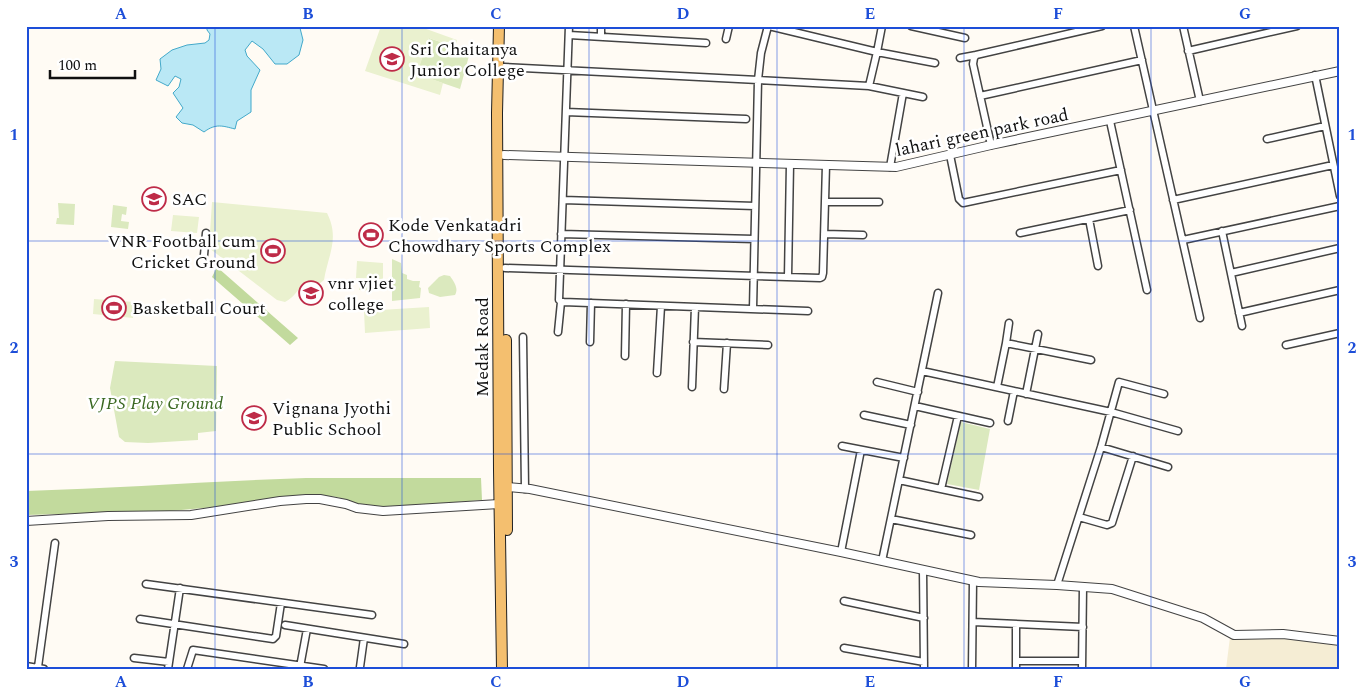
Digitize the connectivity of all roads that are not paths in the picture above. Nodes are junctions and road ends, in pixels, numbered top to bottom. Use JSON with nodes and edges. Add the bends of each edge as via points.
{"nodes":[{"id":1,"x":499,"y":26,"type":"edge"},
{"id":2,"x":506,"y":26,"type":"edge"},
{"id":3,"x":569,"y":26,"type":"edge"},
{"id":4,"x":601,"y":26,"type":"edge"},
{"id":5,"x":729,"y":26,"type":"edge"},
{"id":6,"x":769,"y":26,"type":"edge"},
{"id":7,"x":882,"y":26,"type":"edge"},
{"id":8,"x":911,"y":26,"type":"edge"},
{"id":9,"x":1102,"y":26,"type":"edge"},
{"id":10,"x":1134,"y":26,"type":"edge"},
{"id":11,"x":1183,"y":26,"type":"edge"},
{"id":12,"x":1297,"y":26,"type":"edge"},
{"id":13,"x":569,"y":35,"type":"junction"},
{"id":14,"x":601,"y":37,"type":"junction"},
{"id":15,"x":965,"y":38,"type":"dead end"},
{"id":16,"x":726,"y":39,"type":"dead end"},
{"id":17,"x":706,"y":43,"type":"dead end"},
{"id":18,"x":1188,"y":51,"type":"junction"},
{"id":19,"x":877,"y":52,"type":"junction"},
{"id":20,"x":976,"y":55,"type":"junction"},
{"id":21,"x":960,"y":58,"type":"dead end"},
{"id":22,"x":1142,"y":60,"type":"junction"},
{"id":23,"x":935,"y":63,"type":"dead end"},
{"id":24,"x":504,"y":67,"type":"junction"},
{"id":25,"x":568,"y":70,"type":"junction"},
{"id":26,"x":1340,"y":71,"type":"edge"},
{"id":27,"x":1315,"y":76,"type":"junction"},
{"id":28,"x":758,"y":80,"type":"junction"},
{"id":29,"x":869,"y":86,"type":"junction"},
{"id":30,"x":903,"y":93,"type":"junction"},
{"id":31,"x":980,"y":96,"type":"junction"},
{"id":32,"x":923,"y":97,"type":"dead end"},
{"id":33,"x":1200,"y":101,"type":"junction"},
{"id":34,"x":1153,"y":111,"type":"junction"},
{"id":35,"x":566,"y":112,"type":"junction"},
{"id":36,"x":746,"y":119,"type":"dead end"},
{"id":37,"x":1110,"y":121,"type":"junction"},
{"id":38,"x":1325,"y":126,"type":"junction"},
{"id":39,"x":1267,"y":139,"type":"dead end"},
{"id":40,"x":991,"y":145,"type":"junction"},
{"id":41,"x":504,"y":155,"type":"junction"},
{"id":42,"x":950,"y":155,"type":"junction"},
{"id":43,"x":564,"y":156,"type":"junction"},
{"id":44,"x":756,"y":162,"type":"junction"},
{"id":45,"x":790,"y":164,"type":"junction"},
{"id":46,"x":826,"y":165,"type":"junction"},
{"id":47,"x":1333,"y":165,"type":"junction"},
{"id":48,"x":890,"y":167,"type":"junction"},
{"id":49,"x":1121,"y":170,"type":"junction"},
{"id":50,"x":1340,"y":196,"type":"edge"},
{"id":51,"x":562,"y":200,"type":"junction"},
{"id":52,"x":1174,"y":200,"type":"junction"},
{"id":53,"x":825,"y":202,"type":"junction"},
{"id":54,"x":879,"y":202,"type":"dead end"},
{"id":55,"x":755,"y":206,"type":"junction"},
{"id":56,"x":1340,"y":206,"type":"edge"},
{"id":57,"x":1130,"y":210,"type":"junction"},
{"id":58,"x":1089,"y":219,"type":"junction"},
{"id":59,"x":1222,"y":231,"type":"junction"},
{"id":60,"x":206,"y":233,"type":"dead end"},
{"id":61,"x":1020,"y":233,"type":"dead end"},
{"id":62,"x":561,"y":234,"type":"junction"},
{"id":63,"x":824,"y":234,"type":"junction"},
{"id":64,"x":863,"y":235,"type":"dead end"},
{"id":65,"x":754,"y":239,"type":"junction"},
{"id":66,"x":1183,"y":240,"type":"junction"},
{"id":67,"x":1340,"y":248,"type":"edge"},
{"id":68,"x":204,"y":255,"type":"dead end"},
{"id":69,"x":1098,"y":266,"type":"dead end"},
{"id":70,"x":505,"y":268,"type":"junction"},
{"id":71,"x":560,"y":270,"type":"junction"},
{"id":72,"x":1231,"y":273,"type":"junction"},
{"id":73,"x":753,"y":276,"type":"junction"},
{"id":74,"x":788,"y":277,"type":"junction"},
{"id":75,"x":1147,"y":290,"type":"dead end"},
{"id":76,"x":1340,"y":290,"type":"edge"},
{"id":77,"x":938,"y":293,"type":"dead end"},
{"id":78,"x":561,"y":302,"type":"junction"},
{"id":79,"x":592,"y":303,"type":"junction"},
{"id":80,"x":626,"y":304,"type":"junction"},
{"id":81,"x":661,"y":306,"type":"junction"},
{"id":82,"x":695,"y":307,"type":"junction"},
{"id":83,"x":752,"y":309,"type":"junction"},
{"id":84,"x":808,"y":311,"type":"dead end"},
{"id":85,"x":1239,"y":313,"type":"junction"},
{"id":86,"x":1200,"y":318,"type":"dead end"},
{"id":87,"x":1009,"y":323,"type":"dead end"},
{"id":88,"x":1242,"y":326,"type":"dead end"},
{"id":89,"x":558,"y":332,"type":"dead end"},
{"id":90,"x":1340,"y":333,"type":"edge"},
{"id":91,"x":1038,"y":334,"type":"dead end"},
{"id":92,"x":522,"y":337,"type":"dead end"},
{"id":93,"x":590,"y":342,"type":"dead end"},
{"id":94,"x":693,"y":342,"type":"junction"},
{"id":95,"x":727,"y":343,"type":"junction"},
{"id":96,"x":1006,"y":343,"type":"junction"},
{"id":97,"x":768,"y":345,"type":"dead end"},
{"id":98,"x":1286,"y":345,"type":"dead end"},
{"id":99,"x":1035,"y":349,"type":"junction"},
{"id":100,"x":625,"y":356,"type":"dead end"},
{"id":101,"x":1091,"y":360,"type":"dead end"},
{"id":102,"x":922,"y":372,"type":"junction"},
{"id":103,"x":657,"y":373,"type":"dead end"},
{"id":104,"x":877,"y":382,"type":"dead end"},
{"id":105,"x":692,"y":387,"type":"dead end"},
{"id":106,"x":997,"y":387,"type":"junction"},
{"id":107,"x":724,"y":389,"type":"dead end"},
{"id":108,"x":1014,"y":391,"type":"junction"},
{"id":109,"x":918,"y":392,"type":"junction"},
{"id":110,"x":1026,"y":394,"type":"junction"},
{"id":111,"x":1164,"y":394,"type":"dead end"},
{"id":112,"x":915,"y":406,"type":"junction"},
{"id":113,"x":1111,"y":412,"type":"junction"},
{"id":114,"x":864,"y":415,"type":"dead end"},
{"id":115,"x":958,"y":416,"type":"junction"},
{"id":116,"x":1008,"y":421,"type":"dead end"},
{"id":117,"x":990,"y":423,"type":"dead end"},
{"id":118,"x":911,"y":425,"type":"junction"},
{"id":119,"x":1178,"y":431,"type":"dead end"},
{"id":120,"x":842,"y":446,"type":"dead end"},
{"id":121,"x":1101,"y":447,"type":"junction"},
{"id":122,"x":861,"y":450,"type":"junction"},
{"id":123,"x":1132,"y":456,"type":"junction"},
{"id":124,"x":904,"y":458,"type":"junction"},
{"id":125,"x":1168,"y":467,"type":"dead end"},
{"id":126,"x":899,"y":480,"type":"junction"},
{"id":127,"x":507,"y":487,"type":"junction"},
{"id":128,"x":525,"y":489,"type":"junction"},
{"id":129,"x":941,"y":489,"type":"junction"},
{"id":130,"x":979,"y":497,"type":"dead end"},
{"id":131,"x":499,"y":504,"type":"junction"},
{"id":132,"x":1079,"y":517,"type":"junction"},
{"id":133,"x":891,"y":519,"type":"junction"},
{"id":134,"x":26,"y":521,"type":"edge"},
{"id":135,"x":971,"y":535,"type":"dead end"},
{"id":136,"x":55,"y":542,"type":"dead end"},
{"id":137,"x":841,"y":552,"type":"junction"},
{"id":138,"x":882,"y":562,"type":"junction"},
{"id":139,"x":923,"y":570,"type":"junction"},
{"id":140,"x":973,"y":581,"type":"junction"},
{"id":141,"x":146,"y":584,"type":"dead end"},
{"id":142,"x":1057,"y":585,"type":"junction"},
{"id":143,"x":1083,"y":586,"type":"junction"},
{"id":144,"x":180,"y":588,"type":"junction"},
{"id":145,"x":844,"y":601,"type":"dead end"},
{"id":146,"x":281,"y":603,"type":"junction"},
{"id":147,"x":372,"y":615,"type":"dead end"},
{"id":148,"x":504,"y":615,"type":"junction"},
{"id":149,"x":924,"y":618,"type":"junction"},
{"id":150,"x":140,"y":619,"type":"dead end"},
{"id":151,"x":973,"y":622,"type":"junction"},
{"id":152,"x":174,"y":624,"type":"junction"},
{"id":153,"x":1016,"y":624,"type":"junction"},
{"id":154,"x":285,"y":625,"type":"dead end"},
{"id":155,"x":1082,"y":627,"type":"junction"},
{"id":156,"x":307,"y":629,"type":"junction"},
{"id":157,"x":364,"y":638,"type":"junction"},
{"id":158,"x":1340,"y":640,"type":"edge"},
{"id":159,"x":404,"y":644,"type":"dead end"},
{"id":160,"x":844,"y":648,"type":"dead end"},
{"id":161,"x":134,"y":658,"type":"dead end"},
{"id":162,"x":1016,"y":661,"type":"junction"},
{"id":163,"x":1050,"y":661,"type":"junction"},
{"id":164,"x":1082,"y":661,"type":"junction"},
{"id":165,"x":169,"y":665,"type":"edge"},
{"id":166,"x":924,"y":665,"type":"edge"},
{"id":167,"x":26,"y":666,"type":"edge"},
{"id":168,"x":300,"y":667,"type":"edge"},
{"id":169,"x":360,"y":667,"type":"dead end"},
{"id":170,"x":41,"y":668,"type":"edge"},
{"id":171,"x":187,"y":669,"type":"edge"},
{"id":172,"x":324,"y":669,"type":"edge"},
{"id":173,"x":502,"y":669,"type":"edge"},
{"id":174,"x":508,"y":669,"type":"edge"},
{"id":175,"x":972,"y":669,"type":"edge"},
{"id":176,"x":1016,"y":669,"type":"edge"},
{"id":177,"x":1050,"y":669,"type":"edge"},
{"id":178,"x":1082,"y":669,"type":"edge"}],
"edges":[{"from":1,"to":131,"type":"main road","name":"Medak Road"},
{"from":2,"to":24,"type":"main road","name":"Medak Road"},
{"from":3,"to":13,"type":"street"},
{"from":4,"to":14,"type":"street"},
{"from":5,"to":16,"type":"street"},
{"from":6,"to":19,"type":"street"},
{"from":6,"to":28,"type":"street"},
{"from":7,"to":19,"type":"street"},
{"from":8,"to":15,"type":"street"},
{"from":9,"to":20,"type":"street"},
{"from":10,"to":22,"type":"street"},
{"from":11,"to":18,"type":"street"},
{"from":12,"to":18,"type":"street"},
{"from":13,"to":14,"type":"street"},
{"from":13,"to":25,"type":"street"},
{"from":14,"to":17,"type":"street"},
{"from":18,"to":33,"type":"street"},
{"from":19,"to":23,"type":"street"},
{"from":19,"to":29,"type":"street"},
{"from":20,"to":21,"type":"street"},
{"from":20,"to":31,"type":"street","via":[[974,64]]},
{"from":22,"to":31,"type":"street"},
{"from":22,"to":34,"type":"street"},
{"from":24,"to":25,"type":"street"},
{"from":24,"to":41,"type":"main road","name":"Medak Road"},
{"from":25,"to":28,"type":"street"},
{"from":25,"to":35,"type":"street"},
{"from":26,"to":27,"type":"street","name":"lahari green park road"},
{"from":27,"to":33,"type":"street","name":"lahari green park road"},
{"from":27,"to":38,"type":"street"},
{"from":28,"to":29,"type":"street"},
{"from":28,"to":44,"type":"street"},
{"from":29,"to":30,"type":"street"},
{"from":30,"to":32,"type":"street"},
{"from":30,"to":48,"type":"street"},
{"from":31,"to":40,"type":"street"},
{"from":33,"to":34,"type":"street","name":"lahari green park road"},
{"from":34,"to":37,"type":"street","name":"lahari green park road"},
{"from":34,"to":52,"type":"street"},
{"from":35,"to":36,"type":"street"},
{"from":35,"to":43,"type":"street"},
{"from":37,"to":40,"type":"street","name":"lahari green park road"},
{"from":37,"to":49,"type":"street"},
{"from":38,"to":39,"type":"street"},
{"from":38,"to":47,"type":"street"},
{"from":40,"to":42,"type":"street","name":"lahari green park road"},
{"from":41,"to":43,"type":"street","name":"lahari green park road"},
{"from":41,"to":70,"type":"main road","name":"Medak Road"},
{"from":42,"to":48,"type":"street","name":"lahari green park road"},
{"from":42,"to":49,"type":"street","via":[[959,199],[963,203]]},
{"from":43,"to":44,"type":"street","name":"lahari green park road"},
{"from":43,"to":51,"type":"street"},
{"from":44,"to":45,"type":"street","name":"lahari green park road"},
{"from":44,"to":55,"type":"street"},
{"from":45,"to":46,"type":"street","name":"lahari green park road"},
{"from":45,"to":74,"type":"street"},
{"from":46,"to":48,"type":"street","name":"lahari green park road"},
{"from":46,"to":53,"type":"street"},
{"from":47,"to":50,"type":"street"},
{"from":47,"to":52,"type":"street"},
{"from":49,"to":57,"type":"street"},
{"from":51,"to":55,"type":"street"},
{"from":51,"to":62,"type":"street"},
{"from":52,"to":66,"type":"street"},
{"from":53,"to":54,"type":"street"},
{"from":53,"to":63,"type":"street"},
{"from":55,"to":65,"type":"street"},
{"from":56,"to":59,"type":"street"},
{"from":57,"to":58,"type":"street"},
{"from":57,"to":75,"type":"street"},
{"from":58,"to":61,"type":"street"},
{"from":58,"to":69,"type":"street"},
{"from":59,"to":66,"type":"street"},
{"from":59,"to":72,"type":"street"},
{"from":60,"to":68,"type":"street"},
{"from":62,"to":65,"type":"street"},
{"from":62,"to":71,"type":"street"},
{"from":63,"to":64,"type":"street"},
{"from":63,"to":74,"type":"street","via":[[822,277]]},
{"from":65,"to":73,"type":"street"},
{"from":66,"to":86,"type":"street"},
{"from":67,"to":72,"type":"street"},
{"from":70,"to":71,"type":"street"},
{"from":70,"to":127,"type":"main road","name":"Medak Road"},
{"from":71,"to":73,"type":"street"},
{"from":71,"to":78,"type":"street"},
{"from":72,"to":85,"type":"street"},
{"from":73,"to":74,"type":"street"},
{"from":73,"to":83,"type":"street"},
{"from":76,"to":85,"type":"street"},
{"from":77,"to":102,"type":"street"},
{"from":78,"to":79,"type":"street"},
{"from":78,"to":89,"type":"street"},
{"from":79,"to":80,"type":"street"},
{"from":79,"to":93,"type":"street"},
{"from":80,"to":81,"type":"street"},
{"from":80,"to":100,"type":"street"},
{"from":81,"to":82,"type":"street"},
{"from":81,"to":103,"type":"street"},
{"from":82,"to":83,"type":"street"},
{"from":82,"to":94,"type":"street"},
{"from":83,"to":84,"type":"street"},
{"from":85,"to":88,"type":"street"},
{"from":87,"to":96,"type":"street"},
{"from":90,"to":98,"type":"street"},
{"from":91,"to":99,"type":"street"},
{"from":92,"to":128,"type":"street"},
{"from":94,"to":95,"type":"street"},
{"from":94,"to":105,"type":"street"},
{"from":95,"to":97,"type":"street"},
{"from":95,"to":107,"type":"street"},
{"from":96,"to":99,"type":"street"},
{"from":96,"to":106,"type":"street"},
{"from":99,"to":101,"type":"street"},
{"from":99,"to":110,"type":"street"},
{"from":102,"to":106,"type":"street"},
{"from":102,"to":109,"type":"street"},
{"from":104,"to":109,"type":"street"},
{"from":106,"to":108,"type":"street"},
{"from":108,"to":110,"type":"street"},
{"from":108,"to":116,"type":"street"},
{"from":109,"to":112,"type":"street"},
{"from":110,"to":113,"type":"street"},
{"from":111,"to":113,"type":"street","via":[[1119,382]]},
{"from":112,"to":115,"type":"street"},
{"from":112,"to":118,"type":"street"},
{"from":113,"to":119,"type":"street"},
{"from":113,"to":121,"type":"street"},
{"from":114,"to":118,"type":"street"},
{"from":115,"to":117,"type":"street"},
{"from":115,"to":129,"type":"street"},
{"from":118,"to":124,"type":"street"},
{"from":120,"to":122,"type":"street"},
{"from":121,"to":123,"type":"street"},
{"from":121,"to":132,"type":"street"},
{"from":122,"to":124,"type":"street"},
{"from":122,"to":137,"type":"street"},
{"from":123,"to":125,"type":"street"},
{"from":123,"to":132,"type":"street","via":[[1112,523],[1106,525]]},
{"from":124,"to":126,"type":"street"},
{"from":126,"to":129,"type":"street"},
{"from":126,"to":133,"type":"street"},
{"from":127,"to":128,"type":"street"},
{"from":127,"to":148,"type":"main road","name":"Medak Road"},
{"from":128,"to":137,"type":"street"},
{"from":129,"to":130,"type":"street"},
{"from":131,"to":134,"type":"street","via":[[383,511],[306,499],[191,515]]},
{"from":131,"to":148,"type":"main road","name":"Medak Road"},
{"from":132,"to":142,"type":"street"},
{"from":133,"to":135,"type":"street"},
{"from":133,"to":138,"type":"street"},
{"from":136,"to":170,"type":"street"},
{"from":137,"to":138,"type":"street"},
{"from":138,"to":139,"type":"street"},
{"from":139,"to":140,"type":"street"},
{"from":139,"to":149,"type":"street"},
{"from":140,"to":142,"type":"street"},
{"from":140,"to":151,"type":"street"},
{"from":141,"to":144,"type":"street"},
{"from":142,"to":143,"type":"street"},
{"from":143,"to":155,"type":"street"},
{"from":143,"to":158,"type":"street","via":[[1112,589],[1197,616],[1234,635],[1283,634]]},
{"from":144,"to":146,"type":"street"},
{"from":144,"to":152,"type":"street"},
{"from":145,"to":149,"type":"street"},
{"from":146,"to":147,"type":"street"},
{"from":146,"to":152,"type":"street","via":[[273,639]]},
{"from":148,"to":173,"type":"main road","name":"Medak Road"},
{"from":148,"to":174,"type":"main road","name":"Medak Road"},
{"from":149,"to":166,"type":"street"},
{"from":150,"to":152,"type":"street"},
{"from":151,"to":153,"type":"street"},
{"from":151,"to":175,"type":"street"},
{"from":152,"to":165,"type":"street"},
{"from":153,"to":155,"type":"street"},
{"from":153,"to":162,"type":"street"},
{"from":154,"to":156,"type":"street"},
{"from":155,"to":164,"type":"street"},
{"from":156,"to":157,"type":"street"},
{"from":156,"to":168,"type":"street"},
{"from":157,"to":159,"type":"street"},
{"from":157,"to":169,"type":"street"},
{"from":160,"to":166,"type":"street"},
{"from":161,"to":165,"type":"street"},
{"from":162,"to":163,"type":"street"},
{"from":162,"to":176,"type":"street"},
{"from":163,"to":164,"type":"street"},
{"from":163,"to":177,"type":"street"},
{"from":164,"to":178,"type":"street"},
{"from":167,"to":170,"type":"street"},
{"from":168,"to":171,"type":"street","via":[[193,650]]},
{"from":168,"to":172,"type":"street"}]}
